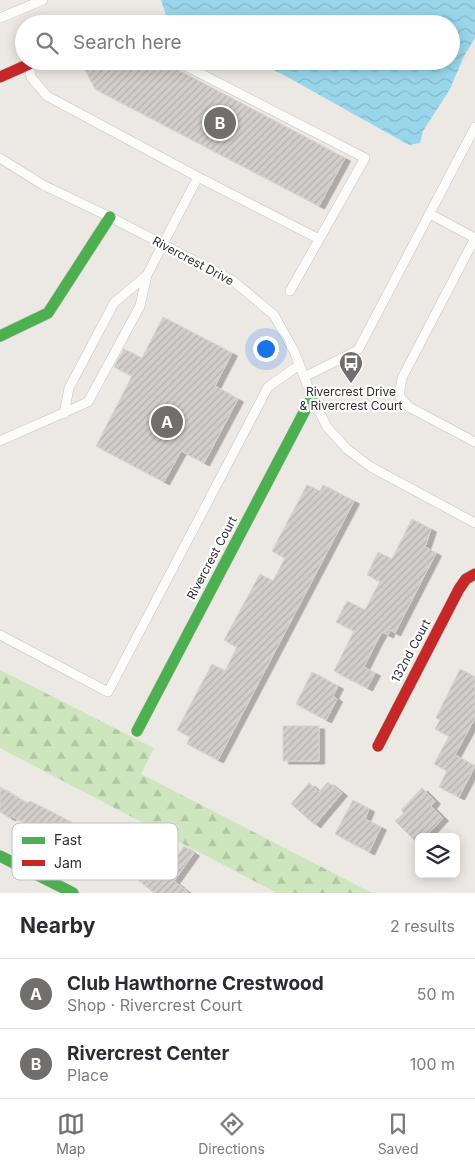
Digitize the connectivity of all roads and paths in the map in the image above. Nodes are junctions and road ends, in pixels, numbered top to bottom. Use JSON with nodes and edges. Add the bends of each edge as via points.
{"nodes":[{"id":1,"x":43,"y":0,"type":"edge"},
{"id":2,"x":0,"y":18,"type":"edge"},
{"id":3,"x":16,"y":70,"type":"edge"},
{"id":4,"x":32,"y":70,"type":"edge"},
{"id":5,"x":194,"y":70,"type":"edge"},
{"id":6,"x":0,"y":77,"type":"edge"},
{"id":7,"x":475,"y":127,"type":"edge"},
{"id":8,"x":0,"y":158,"type":"edge"},
{"id":9,"x":198,"y":177,"type":"junction"},
{"id":10,"x":430,"y":214,"type":"junction"},
{"id":11,"x":110,"y":217,"type":"junction"},
{"id":12,"x":320,"y":238,"type":"junction"},
{"id":13,"x":475,"y":238,"type":"edge"},
{"id":14,"x":164,"y":245,"type":"junction"},
{"id":15,"x":147,"y":276,"type":"junction"},
{"id":16,"x":290,"y":291,"type":"dead end"},
{"id":17,"x":0,"y":336,"type":"edge"},
{"id":18,"x":300,"y":364,"type":"junction"},
{"id":19,"x":304,"y":377,"type":"junction"},
{"id":20,"x":312,"y":397,"type":"junction"},
{"id":21,"x":64,"y":414,"type":"junction"},
{"id":22,"x":0,"y":441,"type":"edge"},
{"id":23,"x":475,"y":442,"type":"edge"},
{"id":24,"x":475,"y":523,"type":"edge"},
{"id":25,"x":475,"y":574,"type":"edge"},
{"id":26,"x":0,"y":635,"type":"edge"},
{"id":27,"x":137,"y":731,"type":"dead end"},
{"id":28,"x":378,"y":746,"type":"dead end"},
{"id":29,"x":0,"y":856,"type":"edge"},
{"id":30,"x":12,"y":862,"type":"edge"},
{"id":31,"x":47,"y":880,"type":"edge"},
{"id":32,"x":73,"y":893,"type":"edge"}],
"edges":[{"from":1,"to":2,"type":"lane"},
{"from":3,"to":6,"type":"street"},
{"from":4,"to":9,"type":"lane","via":[[31,78],[47,96]]},
{"from":5,"to":12,"type":"lane","via":[[365,158]]},
{"from":7,"to":10,"type":"lane"},
{"from":8,"to":11,"type":"lane","name":"Rivercrest Drive","via":[[43,185]]},
{"from":9,"to":12,"type":"lane"},
{"from":9,"to":14,"type":"lane"},
{"from":10,"to":13,"type":"lane"},
{"from":10,"to":19,"type":"lane","via":[[358,350]]},
{"from":11,"to":14,"type":"lane","name":"Rivercrest Drive"},
{"from":11,"to":17,"type":"street","via":[[48,313]]},
{"from":12,"to":16,"type":"lane"},
{"from":13,"to":23,"type":"lane","via":[[402,378],[399,396],[409,407]]},
{"from":14,"to":15,"type":"lane"},
{"from":14,"to":18,"type":"lane","name":"Rivercrest Drive","via":[[232,280],[274,315]]},
{"from":15,"to":21,"type":"lane","via":[[114,303],[69,388]]},
{"from":15,"to":21,"type":"lane","via":[[140,306],[88,402]]},
{"from":18,"to":19,"type":"lane","name":"Rivercrest Drive"},
{"from":18,"to":26,"type":"lane","via":[[268,387],[108,692]]},
{"from":19,"to":20,"type":"lane","name":"Rivercrest Drive"},
{"from":20,"to":24,"type":"lane","name":"Rivercrest Drive","via":[[327,427],[347,450],[371,467]]},
{"from":20,"to":27,"type":"street","name":"Rivercrest Court"},
{"from":21,"to":22,"type":"lane"},
{"from":25,"to":28,"type":"street","name":"132nd Court","via":[[466,579],[460,589]]},
{"from":29,"to":30,"type":"street"},
{"from":31,"to":32,"type":"street"}]}
